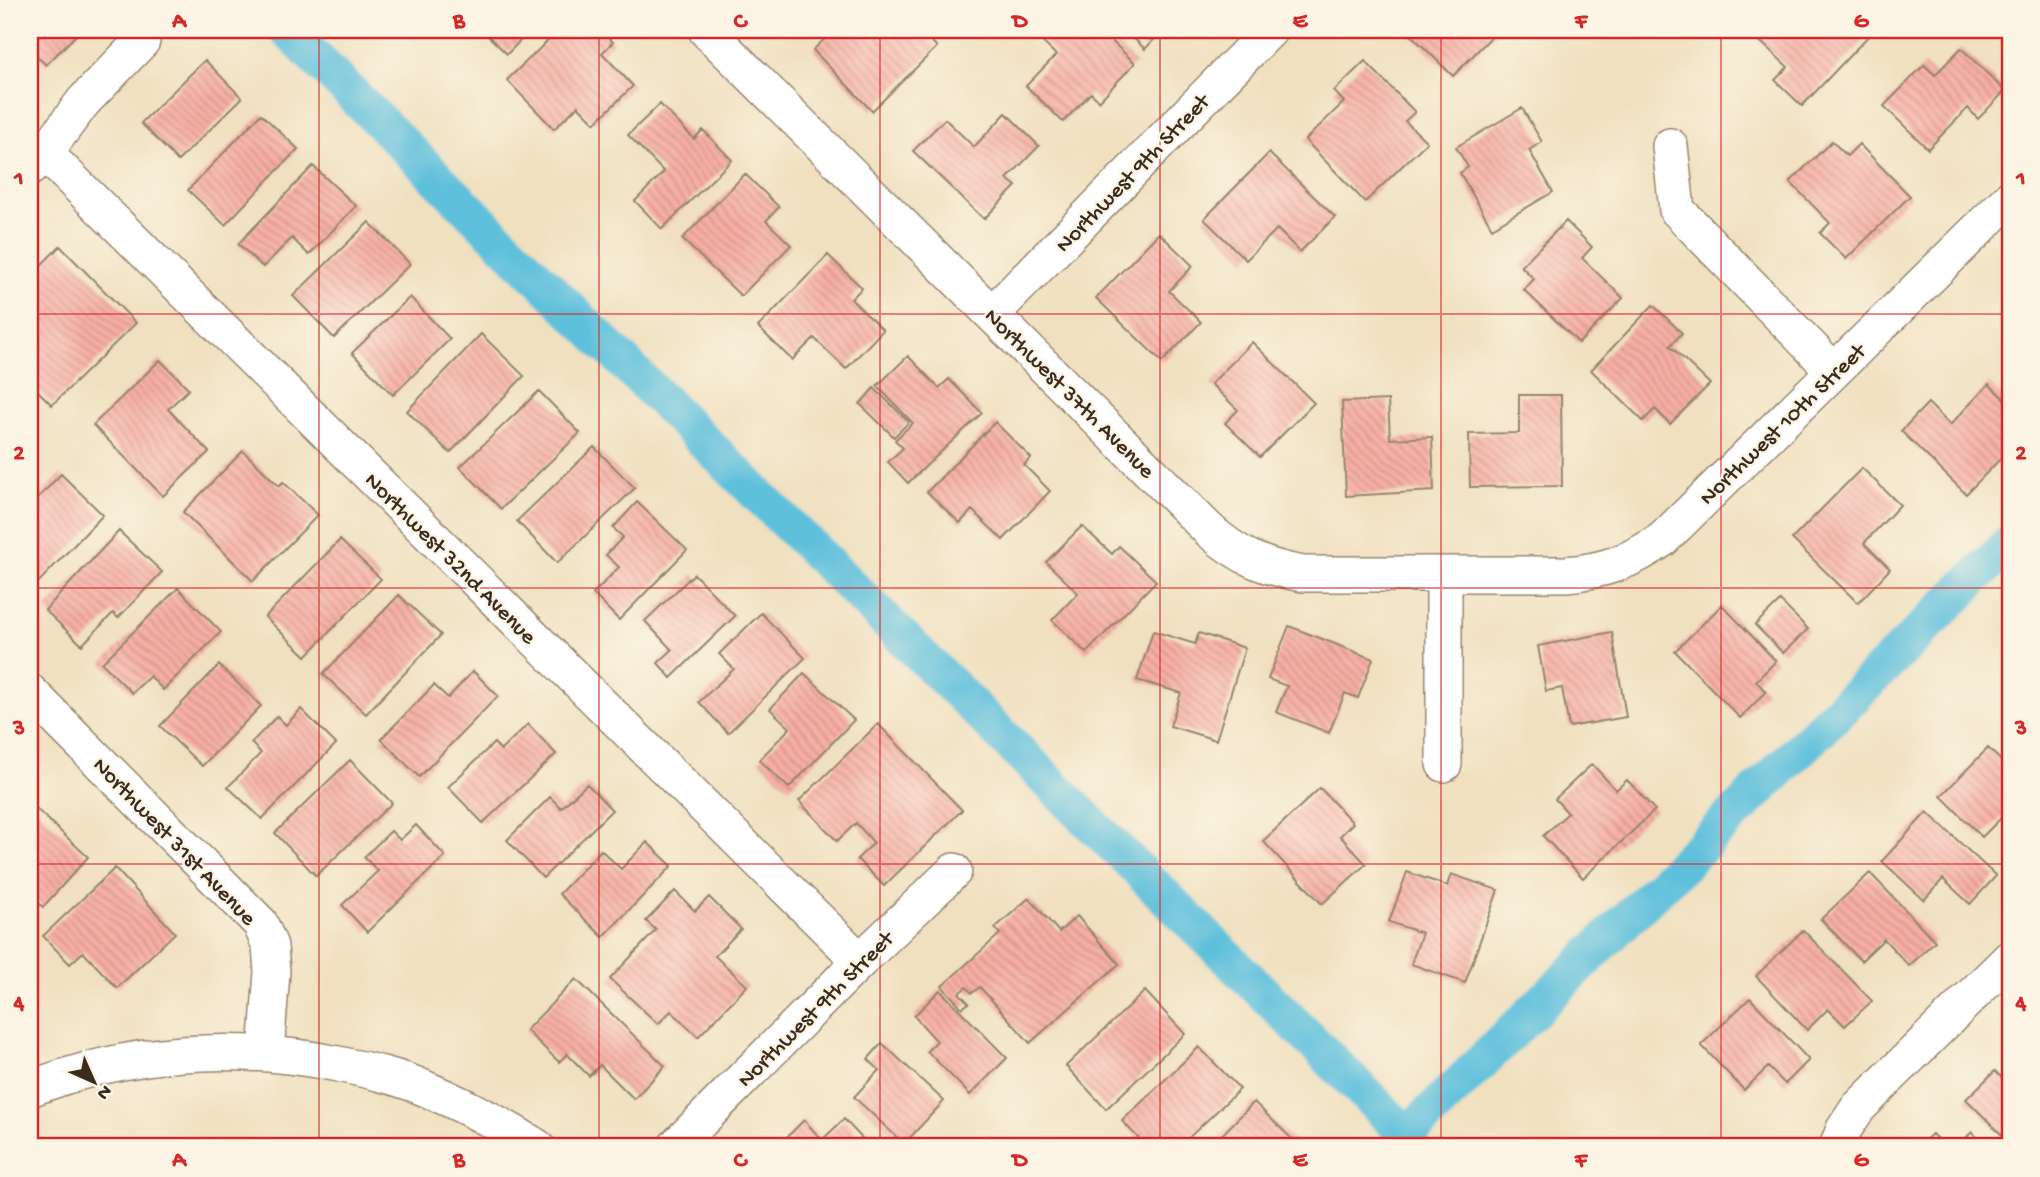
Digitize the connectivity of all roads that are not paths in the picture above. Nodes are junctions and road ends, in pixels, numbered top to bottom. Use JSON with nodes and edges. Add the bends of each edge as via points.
{"nodes":[{"id":1,"x":1270,"y":30,"type":"edge"},
{"id":2,"x":710,"y":31,"type":"edge"},
{"id":3,"x":142,"y":41,"type":"dead end"},
{"id":4,"x":1670,"y":146,"type":"dead end"},
{"id":5,"x":37,"y":161,"type":"edge"},
{"id":6,"x":2010,"y":198,"type":"edge"},
{"id":7,"x":992,"y":314,"type":"junction"},
{"id":8,"x":1835,"y":371,"type":"junction"},
{"id":9,"x":1516,"y":574,"type":"joint"},
{"id":10,"x":1444,"y":575,"type":"junction"},
{"id":11,"x":30,"y":692,"type":"edge"},
{"id":12,"x":1444,"y":764,"type":"dead end"},
{"id":13,"x":954,"y":870,"type":"dead end"},
{"id":14,"x":2010,"y":958,"type":"edge"},
{"id":15,"x":860,"y":961,"type":"junction"},
{"id":16,"x":266,"y":1053,"type":"junction"},
{"id":17,"x":30,"y":1089,"type":"edge"},
{"id":18,"x":537,"y":1147,"type":"edge"},
{"id":19,"x":675,"y":1147,"type":"edge"},
{"id":20,"x":1837,"y":1147,"type":"edge"}],
"edges":[{"from":1,"to":7,"type":"street","name":"Northwest 9th Street"},
{"from":2,"to":7,"type":"street","name":"Northwest 37th Avenue"},
{"from":3,"to":5,"type":"street","via":[[83,102]]},
{"from":4,"to":8,"type":"street","via":[[1677,210]]},
{"from":5,"to":15,"type":"street","name":"Northwest 32nd Avenue"},
{"from":6,"to":8,"type":"street","name":"Northwest 10th Street"},
{"from":7,"to":10,"type":"street","name":"Northwest 37th Avenue","via":[[1210,531],[1241,554],[1303,574]]},
{"from":8,"to":9,"type":"street","name":"Northwest 10th Street","via":[[1663,539],[1641,554],[1592,572]]},
{"from":9,"to":10,"type":"street","name":"Northwest 37th Avenue"},
{"from":10,"to":12,"type":"street"},
{"from":11,"to":16,"type":"street","name":"Northwest 31st Avenue","via":[[260,923],[270,946],[272,972]]},
{"from":13,"to":15,"type":"street","name":"Northwest 9th Street"},
{"from":14,"to":20,"type":"street","via":[[1858,1108]]},
{"from":15,"to":19,"type":"street","name":"Northwest 9th Street"},
{"from":16,"to":17,"type":"street","via":[[167,1054],[117,1062]]},
{"from":16,"to":18,"type":"street","via":[[374,1071],[423,1087],[491,1118]]}]}
